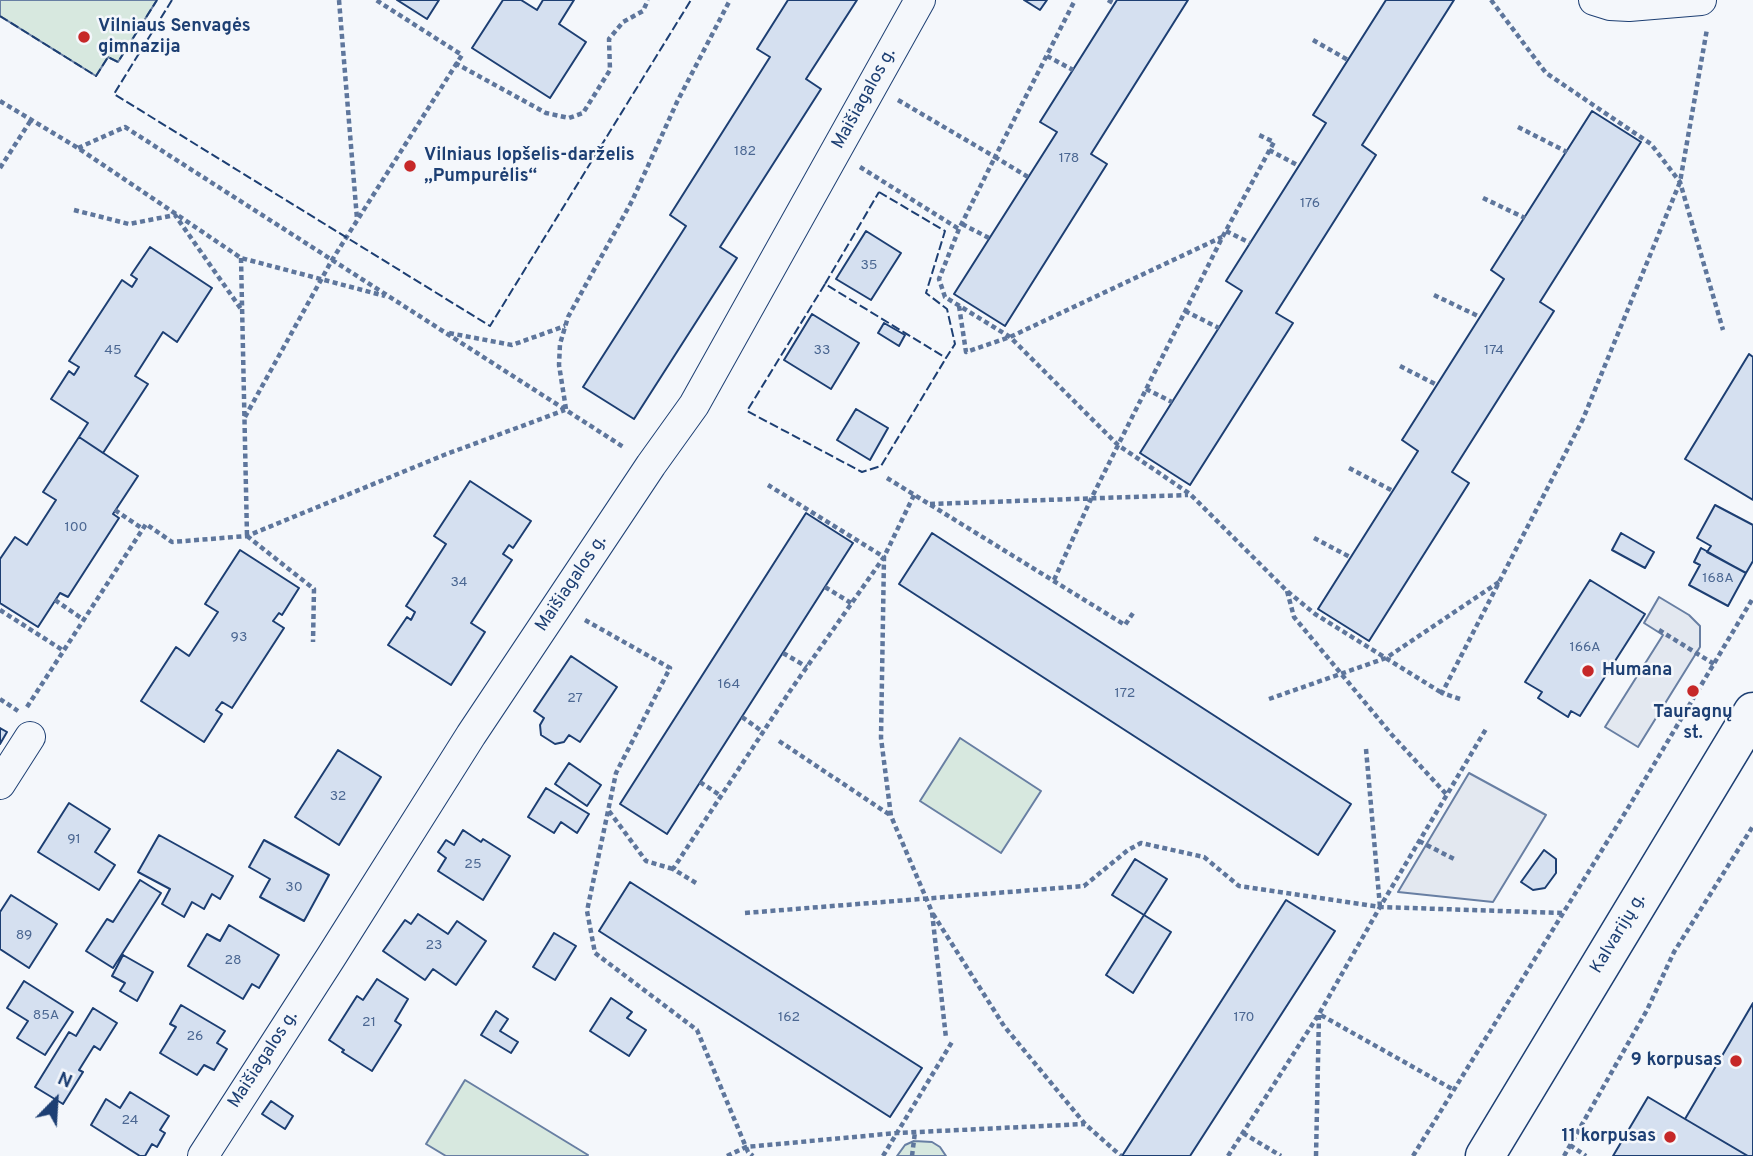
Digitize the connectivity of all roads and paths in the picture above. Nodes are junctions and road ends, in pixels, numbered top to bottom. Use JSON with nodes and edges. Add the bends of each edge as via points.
{"nodes":[{"id":1,"x":339,"y":0,"type":"edge"},
{"id":2,"x":376,"y":0,"type":"edge"},
{"id":3,"x":648,"y":0,"type":"edge"},
{"id":4,"x":730,"y":0,"type":"edge"},
{"id":5,"x":920,"y":0,"type":"edge"},
{"id":6,"x":1075,"y":0,"type":"edge"},
{"id":7,"x":1108,"y":0,"type":"edge"},
{"id":8,"x":1492,"y":0,"type":"edge"},
{"id":9,"x":1594,"y":0,"type":"edge"},
{"id":10,"x":1115,"y":4,"type":"dead end"},
{"id":11,"x":1704,"y":13,"type":"edge"},
{"id":12,"x":1313,"y":40,"type":"dead end"},
{"id":13,"x":1047,"y":56,"type":"junction"},
{"id":14,"x":1348,"y":60,"type":"dead end"},
{"id":15,"x":455,"y":63,"type":"junction"},
{"id":16,"x":1073,"y":70,"type":"dead end"},
{"id":17,"x":873,"y":85,"type":"junction"},
{"id":18,"x":0,"y":101,"type":"edge"},
{"id":19,"x":31,"y":120,"type":"junction"},
{"id":20,"x":1518,"y":127,"type":"dead end"},
{"id":21,"x":1259,"y":135,"type":"dead end"},
{"id":22,"x":78,"y":148,"type":"junction"},
{"id":23,"x":1269,"y":150,"type":"junction"},
{"id":24,"x":836,"y":151,"type":"junction"},
{"id":25,"x":1567,"y":152,"type":"dead end"},
{"id":26,"x":995,"y":157,"type":"junction"},
{"id":27,"x":1299,"y":166,"type":"dead end"},
{"id":28,"x":0,"y":168,"type":"edge"},
{"id":29,"x":1028,"y":177,"type":"dead end"},
{"id":30,"x":1680,"y":182,"type":"junction"},
{"id":31,"x":1483,"y":198,"type":"dead end"},
{"id":32,"x":74,"y":210,"type":"dead end"},
{"id":33,"x":175,"y":215,"type":"junction"},
{"id":34,"x":1525,"y":218,"type":"dead end"},
{"id":35,"x":358,"y":220,"type":"junction"},
{"id":36,"x":960,"y":226,"type":"junction"},
{"id":37,"x":1224,"y":234,"type":"junction"},
{"id":38,"x":989,"y":238,"type":"dead end"},
{"id":39,"x":1250,"y":243,"type":"dead end"},
{"id":40,"x":241,"y":258,"type":"junction"},
{"id":41,"x":332,"y":260,"type":"junction"},
{"id":42,"x":322,"y":279,"type":"junction"},
{"id":43,"x":1434,"y":295,"type":"dead end"},
{"id":44,"x":390,"y":297,"type":"junction"},
{"id":45,"x":959,"y":306,"type":"junction"},
{"id":46,"x":241,"y":310,"type":"junction"},
{"id":47,"x":1185,"y":312,"type":"junction"},
{"id":48,"x":1480,"y":317,"type":"dead end"},
{"id":49,"x":565,"y":326,"type":"junction"},
{"id":50,"x":1219,"y":328,"type":"dead end"},
{"id":51,"x":1723,"y":330,"type":"dead end"},
{"id":52,"x":444,"y":332,"type":"junction"},
{"id":53,"x":1010,"y":337,"type":"junction"},
{"id":54,"x":1399,"y":366,"type":"dead end"},
{"id":55,"x":1437,"y":384,"type":"dead end"},
{"id":56,"x":1146,"y":389,"type":"junction"},
{"id":57,"x":1172,"y":402,"type":"dead end"},
{"id":58,"x":566,"y":410,"type":"junction"},
{"id":59,"x":245,"y":417,"type":"junction"},
{"id":60,"x":1118,"y":445,"type":"junction"},
{"id":61,"x":651,"y":465,"type":"junction"},
{"id":62,"x":1349,"y":468,"type":"dead end"},
{"id":63,"x":887,"y":478,"type":"dead end"},
{"id":64,"x":768,"y":485,"type":"dead end"},
{"id":65,"x":1393,"y":491,"type":"dead end"},
{"id":66,"x":1190,"y":494,"type":"junction"},
{"id":67,"x":914,"y":495,"type":"junction"},
{"id":68,"x":1091,"y":499,"type":"junction"},
{"id":69,"x":930,"y":504,"type":"junction"},
{"id":70,"x":116,"y":510,"type":"dead end"},
{"id":71,"x":143,"y":528,"type":"junction"},
{"id":72,"x":247,"y":536,"type":"junction"},
{"id":73,"x":1314,"y":538,"type":"dead end"},
{"id":74,"x":884,"y":557,"type":"junction"},
{"id":75,"x":1350,"y":557,"type":"dead end"},
{"id":76,"x":1054,"y":580,"type":"junction"},
{"id":77,"x":1500,"y":581,"type":"junction"},
{"id":78,"x":825,"y":587,"type":"dead end"},
{"id":79,"x":1287,"y":591,"type":"junction"},
{"id":80,"x":1753,"y":598,"type":"edge"},
{"id":81,"x":55,"y":600,"type":"dead end"},
{"id":82,"x":851,"y":603,"type":"junction"},
{"id":83,"x":558,"y":604,"type":"junction"},
{"id":84,"x":0,"y":610,"type":"edge"},
{"id":85,"x":1133,"y":613,"type":"dead end"},
{"id":86,"x":84,"y":620,"type":"junction"},
{"id":87,"x":1659,"y":630,"type":"dead end"},
{"id":88,"x":313,"y":642,"type":"dead end"},
{"id":89,"x":64,"y":651,"type":"junction"},
{"id":90,"x":783,"y":653,"type":"dead end"},
{"id":91,"x":1386,"y":658,"type":"junction"},
{"id":92,"x":1714,"y":664,"type":"junction"},
{"id":93,"x":807,"y":667,"type":"junction"},
{"id":94,"x":1341,"y":674,"type":"junction"},
{"id":95,"x":1443,"y":693,"type":"junction"},
{"id":96,"x":1269,"y":699,"type":"dead end"},
{"id":97,"x":1460,"y":699,"type":"dead end"},
{"id":98,"x":1753,"y":712,"type":"edge"},
{"id":99,"x":742,"y":717,"type":"dead end"},
{"id":100,"x":26,"y":725,"type":"joint"},
{"id":101,"x":1486,"y":729,"type":"dead end"},
{"id":102,"x":764,"y":732,"type":"junction"},
{"id":103,"x":779,"y":741,"type":"dead end"},
{"id":104,"x":1366,"y":748,"type":"dead end"},
{"id":105,"x":700,"y":782,"type":"dead end"},
{"id":106,"x":0,"y":784,"type":"edge"},
{"id":107,"x":1447,"y":795,"type":"junction"},
{"id":108,"x":721,"y":796,"type":"junction"},
{"id":109,"x":608,"y":811,"type":"junction"},
{"id":110,"x":891,"y":816,"type":"junction"},
{"id":111,"x":1753,"y":825,"type":"edge"},
{"id":112,"x":1419,"y":841,"type":"junction"},
{"id":113,"x":1454,"y":859,"type":"dead end"},
{"id":114,"x":673,"y":869,"type":"junction"},
{"id":115,"x":696,"y":883,"type":"dead end"},
{"id":116,"x":927,"y":899,"type":"junction"},
{"id":117,"x":1380,"y":908,"type":"junction"},
{"id":118,"x":932,"y":912,"type":"junction"},
{"id":119,"x":745,"y":913,"type":"dead end"},
{"id":120,"x":1562,"y":913,"type":"junction"},
{"id":121,"x":1319,"y":1014,"type":"junction"},
{"id":122,"x":946,"y":1038,"type":"dead end"},
{"id":123,"x":952,"y":1042,"type":"dead end"},
{"id":124,"x":1454,"y":1090,"type":"junction"},
{"id":125,"x":1085,"y":1124,"type":"junction"},
{"id":126,"x":915,"y":1132,"type":"junction"},
{"id":127,"x":897,"y":1133,"type":"junction"},
{"id":128,"x":1243,"y":1133,"type":"junction"},
{"id":129,"x":1570,"y":1145,"type":"junction"},
{"id":130,"x":746,"y":1147,"type":"junction"},
{"id":131,"x":203,"y":1156,"type":"edge"},
{"id":132,"x":726,"y":1156,"type":"edge"},
{"id":133,"x":753,"y":1156,"type":"edge"},
{"id":134,"x":883,"y":1156,"type":"edge"},
{"id":135,"x":912,"y":1156,"type":"edge"},
{"id":136,"x":1121,"y":1156,"type":"edge"},
{"id":137,"x":1228,"y":1156,"type":"edge"},
{"id":138,"x":1282,"y":1156,"type":"edge"},
{"id":139,"x":1316,"y":1156,"type":"edge"},
{"id":140,"x":1413,"y":1156,"type":"edge"},
{"id":141,"x":1485,"y":1156,"type":"edge"},
{"id":142,"x":1564,"y":1156,"type":"edge"},
{"id":143,"x":1586,"y":1156,"type":"edge"}],
"edges":[{"from":1,"to":35,"type":"path"},
{"from":2,"to":15,"type":"path","via":[[462,55]]},
{"from":3,"to":15,"type":"path","via":[[643,10],[623,22],[609,39],[610,69],[583,113],[569,118],[546,113]]},
{"from":4,"to":49,"type":"path"},
{"from":5,"to":17,"type":"street","name":"Maišiagalos g."},
{"from":6,"to":13,"type":"path"},
{"from":7,"to":10,"type":"path"},
{"from":8,"to":30,"type":"path","via":[[1546,73],[1651,144]]},
{"from":9,"to":11,"type":"street"},
{"from":11,"to":30,"type":"path"},
{"from":12,"to":14,"type":"path"},
{"from":13,"to":16,"type":"path"},
{"from":13,"to":26,"type":"path"},
{"from":15,"to":35,"type":"path"},
{"from":17,"to":24,"type":"street","name":"Maišiagalos g."},
{"from":17,"to":26,"type":"path"},
{"from":18,"to":19,"type":"path"},
{"from":19,"to":22,"type":"path"},
{"from":19,"to":28,"type":"path"},
{"from":20,"to":25,"type":"path"},
{"from":21,"to":23,"type":"path","via":[[1274,142]]},
{"from":22,"to":33,"type":"path"},
{"from":22,"to":41,"type":"path","via":[[125,127]]},
{"from":23,"to":27,"type":"path"},
{"from":23,"to":37,"type":"path"},
{"from":24,"to":36,"type":"path"},
{"from":24,"to":61,"type":"street","name":"Maišiagalos g.","via":[[694,405]]},
{"from":26,"to":29,"type":"path"},
{"from":26,"to":36,"type":"path"},
{"from":30,"to":51,"type":"path"},
{"from":30,"to":77,"type":"path","via":[[1583,419]]},
{"from":31,"to":34,"type":"path"},
{"from":32,"to":33,"type":"path","via":[[129,224]]},
{"from":33,"to":40,"type":"path"},
{"from":33,"to":46,"type":"path"},
{"from":35,"to":41,"type":"path"},
{"from":36,"to":38,"type":"path"},
{"from":36,"to":45,"type":"path","via":[[939,279],[945,297]]},
{"from":37,"to":39,"type":"path"},
{"from":37,"to":47,"type":"path"},
{"from":37,"to":53,"type":"path"},
{"from":40,"to":42,"type":"path"},
{"from":40,"to":46,"type":"path"},
{"from":41,"to":42,"type":"path"},
{"from":41,"to":44,"type":"path"},
{"from":42,"to":44,"type":"path"},
{"from":42,"to":59,"type":"path"},
{"from":43,"to":48,"type":"path"},
{"from":44,"to":52,"type":"path"},
{"from":45,"to":53,"type":"path"},
{"from":45,"to":53,"type":"path","via":[[966,352]]},
{"from":46,"to":59,"type":"path"},
{"from":47,"to":50,"type":"path"},
{"from":47,"to":56,"type":"path"},
{"from":49,"to":52,"type":"path","via":[[512,345]]},
{"from":49,"to":58,"type":"path","via":[[559,365]]},
{"from":52,"to":58,"type":"path"},
{"from":53,"to":60,"type":"path"},
{"from":54,"to":55,"type":"path"},
{"from":56,"to":57,"type":"path"},
{"from":56,"to":60,"type":"path"},
{"from":58,"to":61,"type":"path"},
{"from":58,"to":72,"type":"path"},
{"from":59,"to":72,"type":"path"},
{"from":60,"to":66,"type":"path"},
{"from":60,"to":68,"type":"path"},
{"from":61,"to":83,"type":"street","name":"Maišiagalos g."},
{"from":62,"to":65,"type":"path"},
{"from":63,"to":67,"type":"path"},
{"from":64,"to":74,"type":"path"},
{"from":66,"to":68,"type":"path"},
{"from":66,"to":79,"type":"path"},
{"from":67,"to":69,"type":"path"},
{"from":67,"to":74,"type":"path"},
{"from":68,"to":69,"type":"path"},
{"from":68,"to":76,"type":"path"},
{"from":69,"to":76,"type":"path"},
{"from":70,"to":71,"type":"path"},
{"from":71,"to":72,"type":"path","via":[[146,524],[172,542]]},
{"from":71,"to":86,"type":"path"},
{"from":72,"to":88,"type":"path","via":[[314,589]]},
{"from":73,"to":75,"type":"path"},
{"from":74,"to":82,"type":"path"},
{"from":74,"to":110,"type":"path","via":[[881,738]]},
{"from":76,"to":85,"type":"path","via":[[1125,625]]},
{"from":77,"to":91,"type":"path"},
{"from":77,"to":95,"type":"path"},
{"from":78,"to":82,"type":"path"},
{"from":79,"to":91,"type":"path"},
{"from":79,"to":94,"type":"path","via":[[1294,617]]},
{"from":80,"to":92,"type":"path"},
{"from":81,"to":86,"type":"path"},
{"from":82,"to":93,"type":"path"},
{"from":83,"to":109,"type":"path","via":[[670,668],[616,773]]},
{"from":83,"to":131,"type":"street","name":"Maišiagalos g."},
{"from":84,"to":89,"type":"path"},
{"from":86,"to":89,"type":"path"},
{"from":87,"to":92,"type":"path"},
{"from":89,"to":100,"type":"path"},
{"from":90,"to":93,"type":"path"},
{"from":91,"to":94,"type":"path"},
{"from":91,"to":95,"type":"path"},
{"from":92,"to":120,"type":"path"},
{"from":93,"to":102,"type":"path"},
{"from":94,"to":96,"type":"path"},
{"from":94,"to":107,"type":"path"},
{"from":95,"to":97,"type":"path"},
{"from":98,"to":141,"type":"main road","name":"Kalvarijų g."},
{"from":99,"to":102,"type":"path"},
{"from":100,"to":106,"type":"street"},
{"from":101,"to":107,"type":"path"},
{"from":102,"to":108,"type":"path"},
{"from":103,"to":110,"type":"path"},
{"from":104,"to":117,"type":"path"},
{"from":105,"to":108,"type":"path"},
{"from":107,"to":112,"type":"path"},
{"from":108,"to":114,"type":"path"},
{"from":109,"to":114,"type":"path","via":[[646,861]]},
{"from":109,"to":130,"type":"path","via":[[587,911],[595,953],[697,1030]]},
{"from":110,"to":116,"type":"path"},
{"from":111,"to":129,"type":"path","via":[[1674,952],[1647,1010]]},
{"from":112,"to":113,"type":"path"},
{"from":112,"to":117,"type":"path"},
{"from":114,"to":115,"type":"path"},
{"from":116,"to":117,"type":"path","via":[[1084,886],[1141,844],[1204,857],[1239,886]]},
{"from":116,"to":118,"type":"path"},
{"from":116,"to":119,"type":"path"},
{"from":117,"to":120,"type":"path"},
{"from":117,"to":121,"type":"path"},
{"from":118,"to":122,"type":"path"},
{"from":118,"to":125,"type":"path","via":[[1004,1026]]},
{"from":120,"to":124,"type":"path"},
{"from":121,"to":124,"type":"path"},
{"from":121,"to":128,"type":"path"},
{"from":121,"to":139,"type":"path"},
{"from":123,"to":127,"type":"path"},
{"from":124,"to":140,"type":"path"},
{"from":125,"to":126,"type":"path"},
{"from":125,"to":136,"type":"path"},
{"from":126,"to":127,"type":"path"},
{"from":126,"to":135,"type":"path"},
{"from":127,"to":130,"type":"path"},
{"from":127,"to":134,"type":"path"},
{"from":128,"to":137,"type":"path"},
{"from":128,"to":138,"type":"path"},
{"from":129,"to":142,"type":"path"},
{"from":129,"to":143,"type":"path"},
{"from":130,"to":132,"type":"path"},
{"from":130,"to":133,"type":"path"}]}
